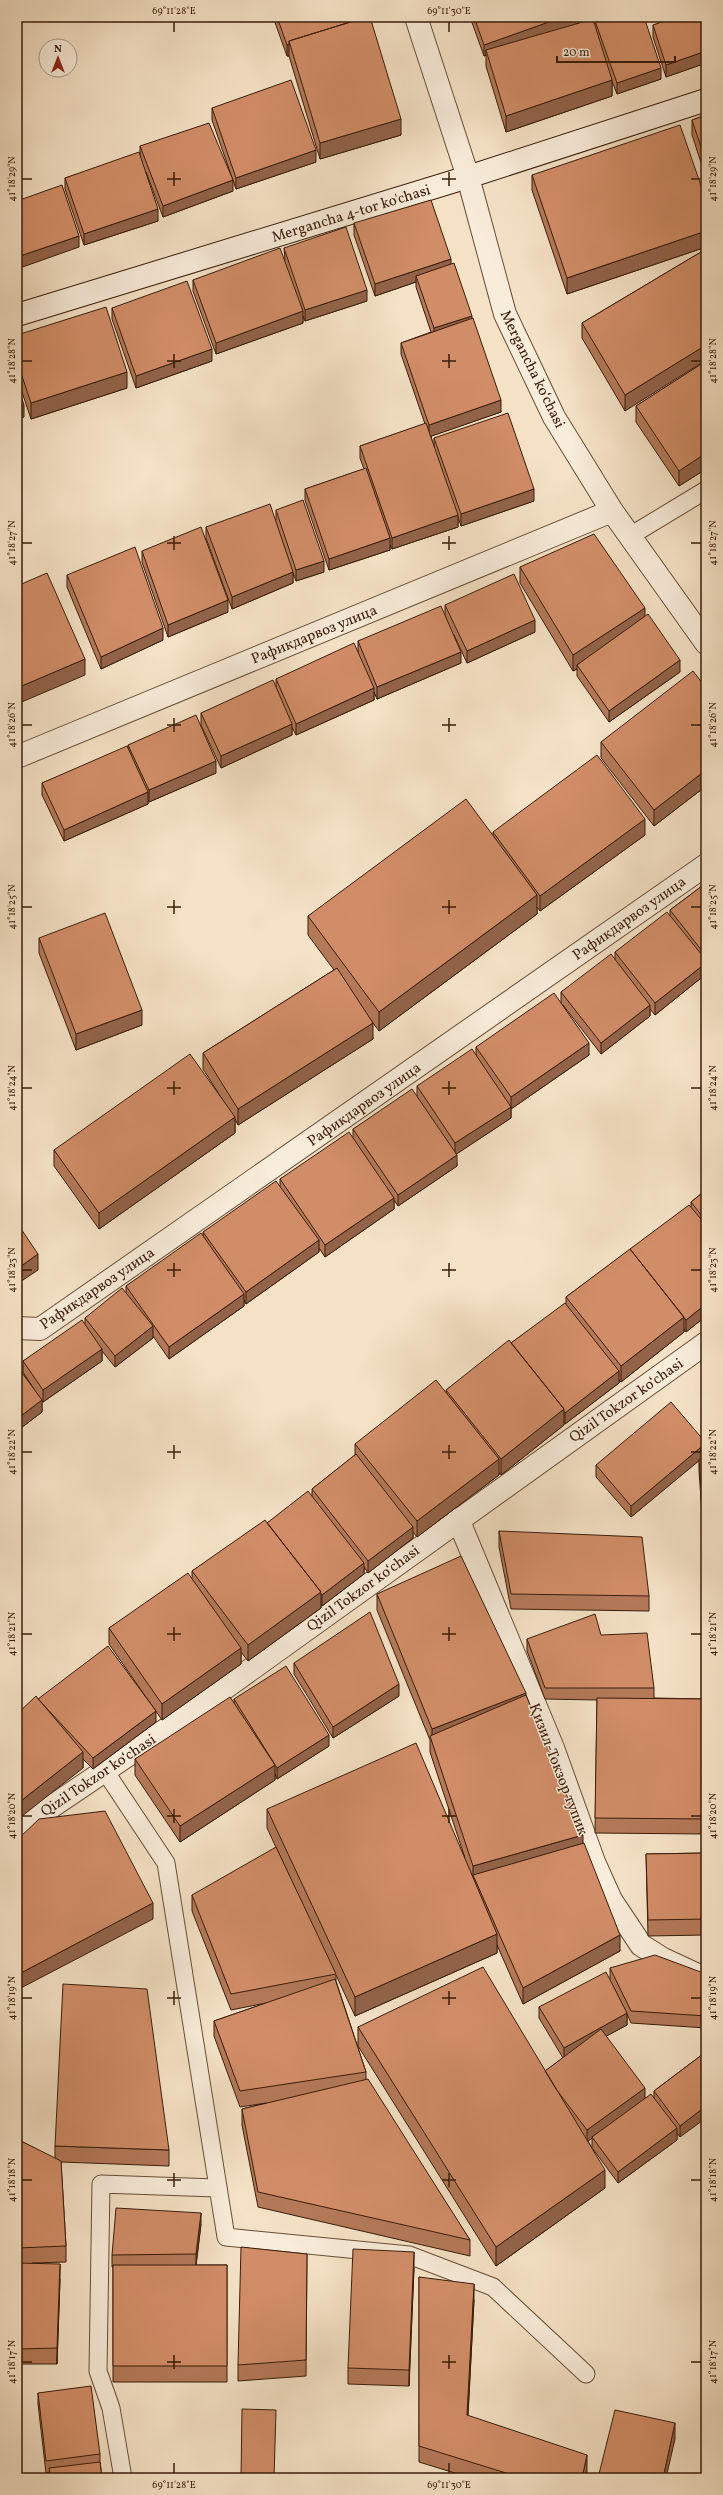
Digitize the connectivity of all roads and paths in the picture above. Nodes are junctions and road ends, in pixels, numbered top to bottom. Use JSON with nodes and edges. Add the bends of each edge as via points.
{"nodes":[{"id":1,"x":416,"y":17,"type":"edge"},
{"id":2,"x":706,"y":100,"type":"edge"},
{"id":3,"x":468,"y":177,"type":"junction"},
{"id":4,"x":17,"y":315,"type":"edge"},
{"id":5,"x":706,"y":490,"type":"edge"},
{"id":6,"x":612,"y":511,"type":"junction"},
{"id":7,"x":630,"y":536,"type":"junction"},
{"id":8,"x":706,"y":643,"type":"edge"},
{"id":9,"x":17,"y":757,"type":"edge"},
{"id":10,"x":706,"y":865,"type":"edge"},
{"id":11,"x":17,"y":1328,"type":"edge"},
{"id":12,"x":706,"y":1343,"type":"edge"},
{"id":13,"x":458,"y":1519,"type":"junction"},
{"id":14,"x":105,"y":1771,"type":"junction"},
{"id":15,"x":17,"y":1830,"type":"edge"},
{"id":16,"x":706,"y":1979,"type":"edge"},
{"id":17,"x":216,"y":2188,"type":"junction"},
{"id":18,"x":586,"y":2374,"type":"dead end"},
{"id":19,"x":123,"y":2478,"type":"edge"}],
"edges":[{"from":1,"to":3,"type":"street","name":"Mergancha koʻchasi"},
{"from":2,"to":3,"type":"street","name":"Mergancha 4-tor ko'chasi"},
{"from":3,"to":4,"type":"street","name":"Mergancha 4-tor ko'chasi"},
{"from":3,"to":6,"type":"street","name":"Mergancha koʻchasi","via":[[505,314],[554,417]]},
{"from":5,"to":7,"type":"lane"},
{"from":6,"to":7,"type":"street","name":"Mergancha koʻchasi"},
{"from":6,"to":9,"type":"street","name":"Рафикдарвоз улица"},
{"from":7,"to":8,"type":"street","name":"Mergancha koʻchasi"},
{"from":10,"to":11,"type":"street","name":"Рафикдарвоз улица","via":[[40,1329]]},
{"from":12,"to":13,"type":"street","name":"Qizil Tokzor koʻchasi"},
{"from":13,"to":14,"type":"street","name":"Qizil Tokzor koʻchasi","via":[[183,1718]]},
{"from":13,"to":16,"type":"street","name":"Қизил-Токзор тупик","via":[[611,1900],[641,1945],[663,1959]]},
{"from":14,"to":15,"type":"street","name":"Qizil Tokzor koʻchasi"},
{"from":14,"to":17,"type":"lane","via":[[166,1863]]},
{"from":17,"to":18,"type":"lane","via":[[226,2237],[409,2255],[493,2287]]},
{"from":17,"to":19,"type":"lane","via":[[101,2184],[98,2371],[111,2408]]}]}
